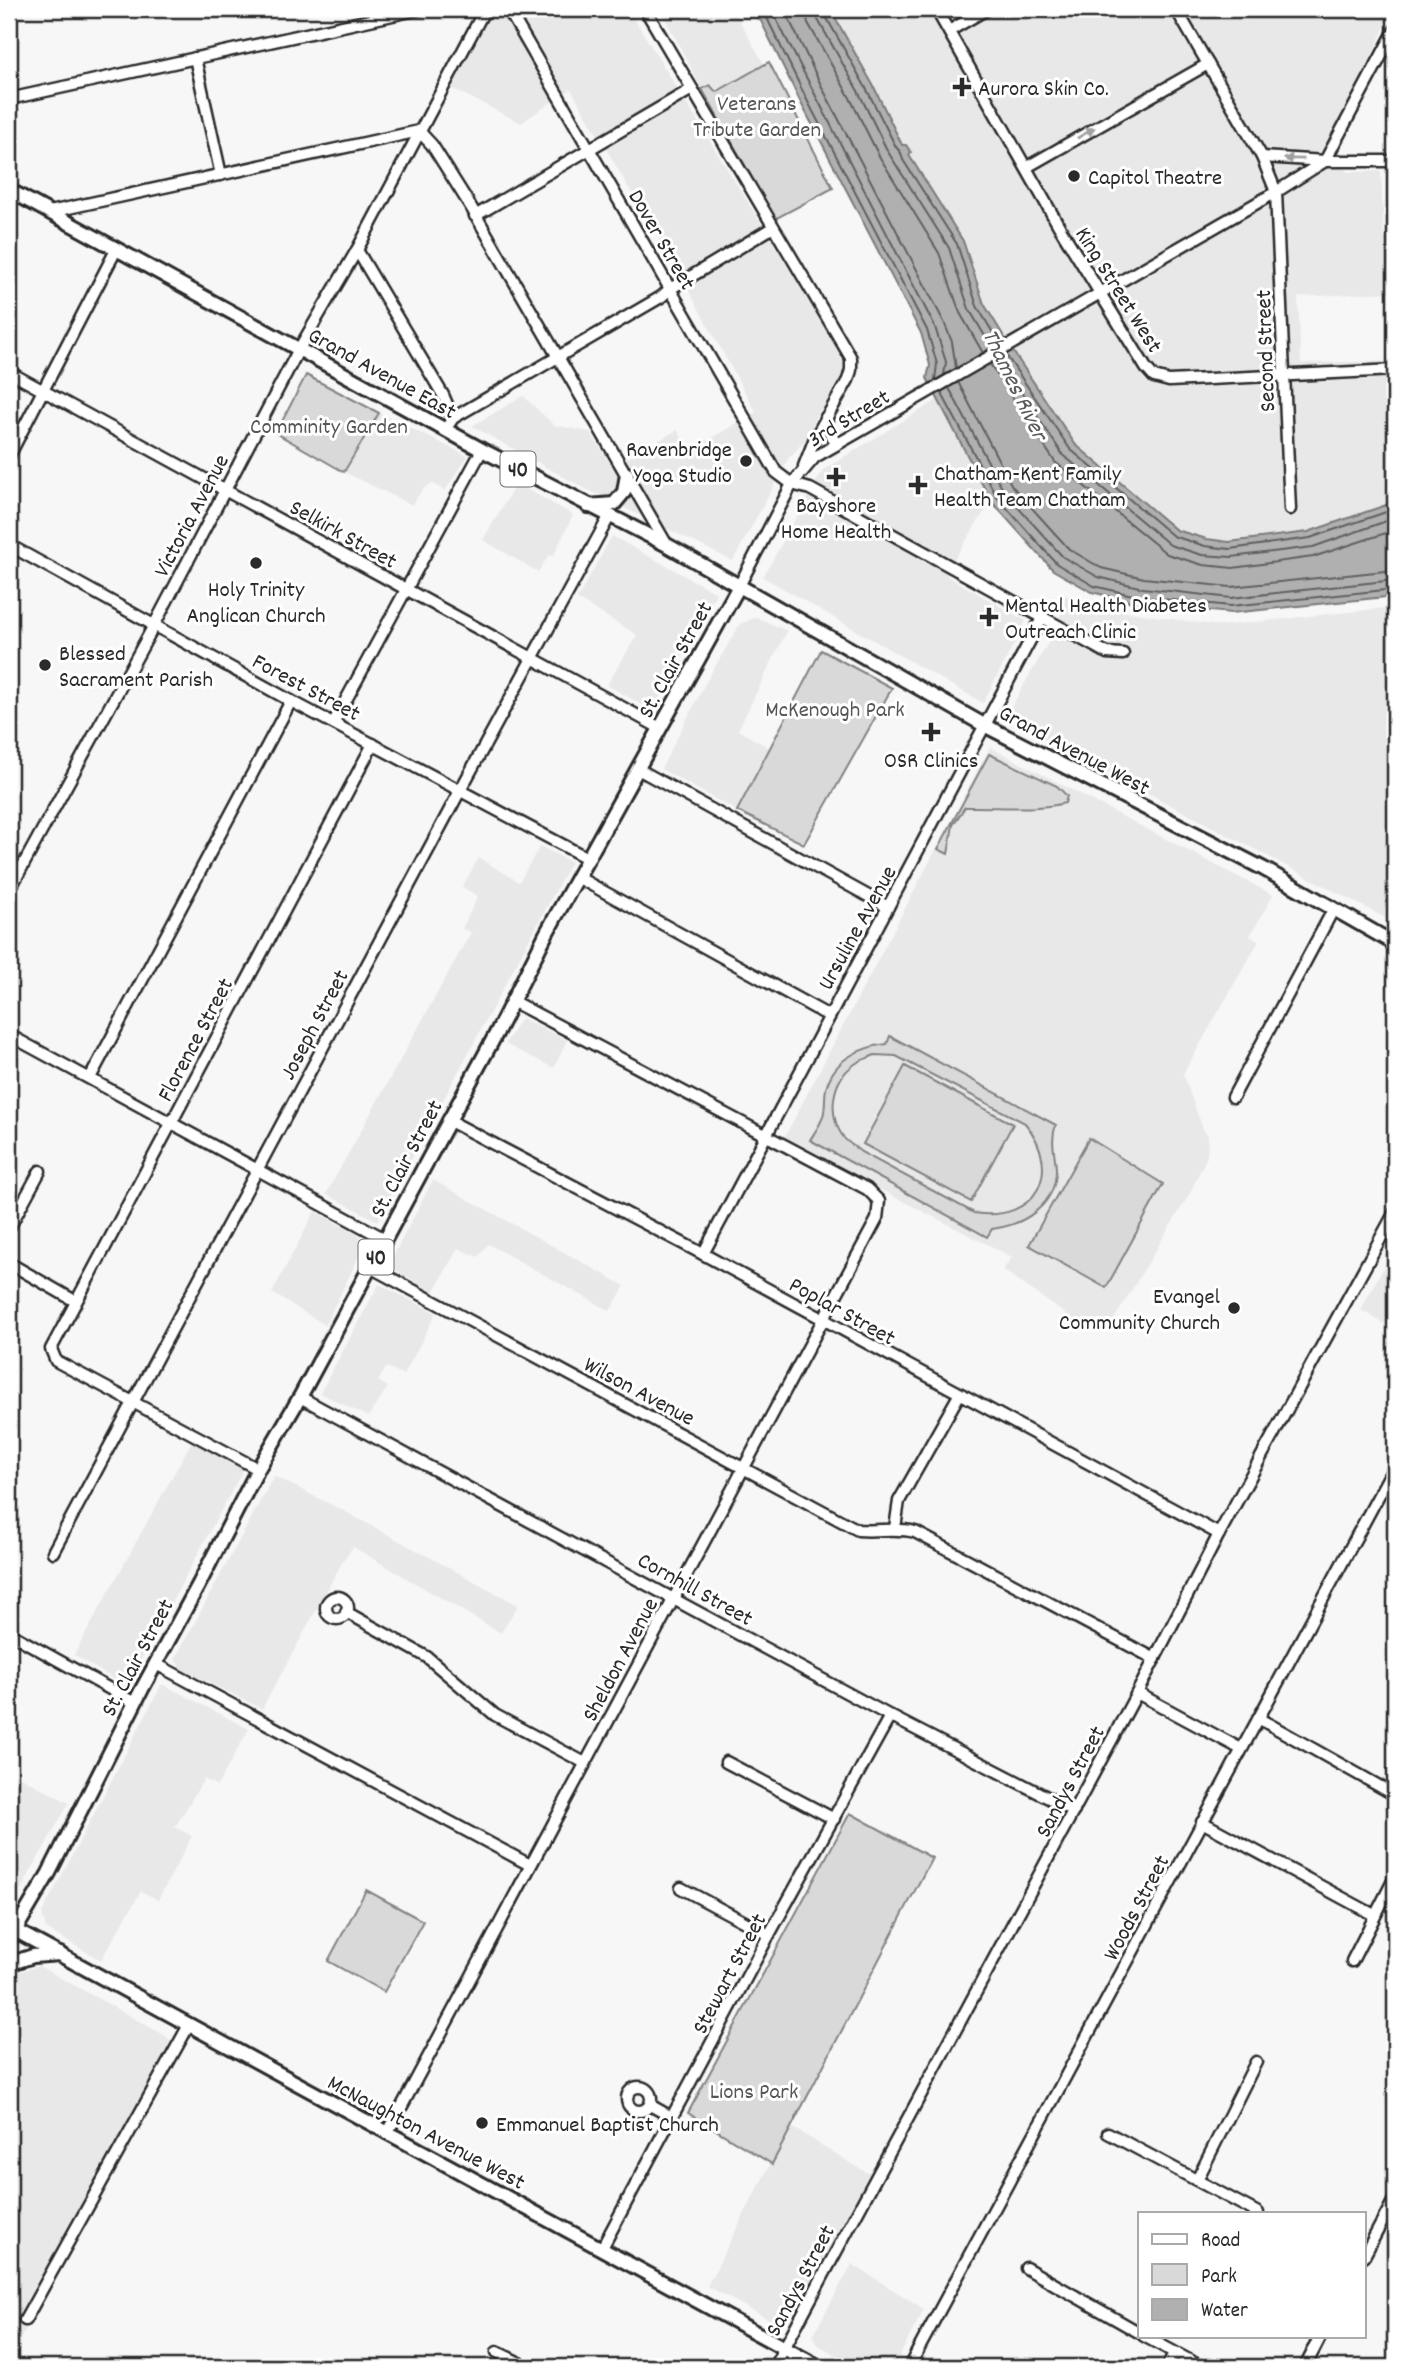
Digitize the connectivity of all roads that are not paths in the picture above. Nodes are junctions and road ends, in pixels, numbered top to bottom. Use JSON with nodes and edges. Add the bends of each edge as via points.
{"nodes":[{"id":1,"x":420,"y":9,"type":"edge"},
{"id":2,"x":485,"y":9,"type":"edge"},
{"id":3,"x":508,"y":9,"type":"edge"},
{"id":4,"x":645,"y":9,"type":"edge"},
{"id":5,"x":936,"y":9,"type":"edge"},
{"id":6,"x":988,"y":9,"type":"edge"},
{"id":7,"x":1176,"y":9,"type":"edge"},
{"id":8,"x":1395,"y":30,"type":"edge"},
{"id":9,"x":949,"y":31,"type":"junction"},
{"id":10,"x":195,"y":58,"type":"junction"},
{"id":11,"x":1208,"y":64,"type":"junction"},
{"id":12,"x":692,"y":89,"type":"junction"},
{"id":13,"x":9,"y":99,"type":"edge"},
{"id":14,"x":419,"y":131,"type":"junction"},
{"id":15,"x":589,"y":148,"type":"junction"},
{"id":16,"x":1262,"y":157,"type":"junction"},
{"id":17,"x":1325,"y":161,"type":"junction"},
{"id":18,"x":1395,"y":161,"type":"edge"},
{"id":19,"x":1027,"y":167,"type":"junction"},
{"id":20,"x":221,"y":175,"type":"junction"},
{"id":21,"x":9,"y":190,"type":"edge"},
{"id":22,"x":1276,"y":192,"type":"junction"},
{"id":23,"x":50,"y":212,"type":"junction"},
{"id":24,"x":475,"y":216,"type":"junction"},
{"id":25,"x":772,"y":228,"type":"junction"},
{"id":26,"x":116,"y":250,"type":"junction"},
{"id":27,"x":357,"y":250,"type":"junction"},
{"id":28,"x":670,"y":289,"type":"junction"},
{"id":29,"x":1100,"y":293,"type":"junction"},
{"id":30,"x":299,"y":349,"type":"junction"},
{"id":31,"x":559,"y":357,"type":"junction"},
{"id":32,"x":1395,"y":370,"type":"edge"},
{"id":33,"x":9,"y":372,"type":"edge"},
{"id":34,"x":1284,"y":376,"type":"junction"},
{"id":35,"x":44,"y":391,"type":"junction"},
{"id":36,"x":826,"y":417,"type":"junction"},
{"id":37,"x":449,"y":424,"type":"junction"},
{"id":38,"x":836,"y":444,"type":"junction"},
{"id":39,"x":482,"y":450,"type":"junction"},
{"id":40,"x":9,"y":456,"type":"edge"},
{"id":41,"x":803,"y":471,"type":"junction"},
{"id":42,"x":627,"y":474,"type":"junction"},
{"id":43,"x":792,"y":484,"type":"junction"},
{"id":44,"x":226,"y":490,"type":"junction"},
{"id":45,"x":588,"y":506,"type":"junction"},
{"id":46,"x":1290,"y":509,"type":"dead end"},
{"id":47,"x":609,"y":517,"type":"junction"},
{"id":48,"x":9,"y":545,"type":"edge"},
{"id":49,"x":667,"y":545,"type":"junction"},
{"id":50,"x":739,"y":586,"type":"junction"},
{"id":51,"x":408,"y":590,"type":"junction"},
{"id":52,"x":1042,"y":618,"type":"junction"},
{"id":53,"x":155,"y":624,"type":"junction"},
{"id":54,"x":1123,"y":654,"type":"dead end"},
{"id":55,"x":534,"y":658,"type":"junction"},
{"id":56,"x":291,"y":701,"type":"junction"},
{"id":57,"x":334,"y":722,"type":"junction"},
{"id":58,"x":984,"y":725,"type":"junction"},
{"id":59,"x":660,"y":728,"type":"junction"},
{"id":60,"x":373,"y":744,"type":"junction"},
{"id":61,"x":638,"y":769,"type":"junction"},
{"id":62,"x":460,"y":790,"type":"junction"},
{"id":63,"x":589,"y":859,"type":"junction"},
{"id":64,"x":579,"y":878,"type":"junction"},
{"id":65,"x":9,"y":891,"type":"edge"},
{"id":66,"x":888,"y":907,"type":"junction"},
{"id":67,"x":1333,"y":910,"type":"junction"},
{"id":68,"x":1395,"y":944,"type":"edge"},
{"id":69,"x":512,"y":1001,"type":"junction"},
{"id":70,"x":829,"y":1016,"type":"junction"},
{"id":71,"x":9,"y":1035,"type":"edge"},
{"id":72,"x":90,"y":1078,"type":"junction"},
{"id":73,"x":1233,"y":1097,"type":"dead end"},
{"id":74,"x":448,"y":1120,"type":"junction"},
{"id":75,"x":172,"y":1122,"type":"junction"},
{"id":76,"x":767,"y":1136,"type":"junction"},
{"id":77,"x":256,"y":1170,"type":"junction"},
{"id":78,"x":40,"y":1171,"type":"dead end"},
{"id":79,"x":1395,"y":1212,"type":"edge"},
{"id":80,"x":9,"y":1227,"type":"edge"},
{"id":81,"x":385,"y":1239,"type":"junction"},
{"id":82,"x":703,"y":1254,"type":"junction"},
{"id":83,"x":9,"y":1263,"type":"edge"},
{"id":84,"x":370,"y":1268,"type":"junction"},
{"id":85,"x":75,"y":1301,"type":"junction"},
{"id":86,"x":823,"y":1321,"type":"junction"},
{"id":87,"x":959,"y":1395,"type":"junction"},
{"id":88,"x":300,"y":1397,"type":"junction"},
{"id":89,"x":132,"y":1403,"type":"junction"},
{"id":90,"x":1395,"y":1465,"type":"edge"},
{"id":91,"x":744,"y":1467,"type":"junction"},
{"id":92,"x":258,"y":1469,"type":"junction"},
{"id":93,"x":895,"y":1528,"type":"junction"},
{"id":94,"x":1219,"y":1534,"type":"junction"},
{"id":95,"x":53,"y":1552,"type":"dead end"},
{"id":96,"x":674,"y":1598,"type":"junction"},
{"id":97,"x":346,"y":1612,"type":"dead end"},
{"id":98,"x":9,"y":1633,"type":"edge"},
{"id":99,"x":1155,"y":1659,"type":"junction"},
{"id":100,"x":156,"y":1664,"type":"junction"},
{"id":101,"x":1138,"y":1693,"type":"junction"},
{"id":102,"x":135,"y":1703,"type":"junction"},
{"id":103,"x":890,"y":1716,"type":"junction"},
{"id":104,"x":1258,"y":1718,"type":"junction"},
{"id":105,"x":1241,"y":1749,"type":"junction"},
{"id":106,"x":726,"y":1762,"type":"dead end"},
{"id":107,"x":585,"y":1763,"type":"junction"},
{"id":108,"x":1395,"y":1795,"type":"edge"},
{"id":109,"x":1074,"y":1811,"type":"junction"},
{"id":110,"x":834,"y":1819,"type":"junction"},
{"id":111,"x":1202,"y":1822,"type":"junction"},
{"id":112,"x":530,"y":1864,"type":"junction"},
{"id":113,"x":1395,"y":1877,"type":"edge"},
{"id":114,"x":681,"y":1888,"type":"dead end"},
{"id":115,"x":1374,"y":1915,"type":"junction"},
{"id":116,"x":11,"y":1933,"type":"edge"},
{"id":117,"x":769,"y":1935,"type":"junction"},
{"id":118,"x":61,"y":1954,"type":"junction"},
{"id":119,"x":1352,"y":1961,"type":"dead end"},
{"id":120,"x":9,"y":1964,"type":"edge"},
{"id":121,"x":189,"y":2025,"type":"junction"},
{"id":122,"x":1256,"y":2062,"type":"dead end"},
{"id":123,"x":649,"y":2105,"type":"dead end"},
{"id":124,"x":673,"y":2118,"type":"junction"},
{"id":125,"x":1108,"y":2133,"type":"dead end"},
{"id":126,"x":387,"y":2134,"type":"junction"},
{"id":127,"x":1197,"y":2179,"type":"junction"},
{"id":128,"x":1395,"y":2198,"type":"edge"},
{"id":129,"x":1256,"y":2212,"type":"edge"},
{"id":130,"x":602,"y":2248,"type":"junction"},
{"id":131,"x":1366,"y":2252,"type":"edge"},
{"id":132,"x":1026,"y":2268,"type":"dead end"},
{"id":133,"x":25,"y":2320,"type":"dead end"},
{"id":134,"x":1138,"y":2332,"type":"edge"},
{"id":135,"x":1148,"y":2338,"type":"edge"},
{"id":136,"x":1320,"y":2338,"type":"edge"},
{"id":137,"x":784,"y":2348,"type":"junction"},
{"id":138,"x":497,"y":2352,"type":"dead end"},
{"id":139,"x":1174,"y":2353,"type":"junction"},
{"id":140,"x":528,"y":2367,"type":"edge"},
{"id":141,"x":774,"y":2367,"type":"edge"},
{"id":142,"x":819,"y":2367,"type":"edge"},
{"id":143,"x":909,"y":2367,"type":"edge"},
{"id":144,"x":1167,"y":2367,"type":"edge"},
{"id":145,"x":1202,"y":2367,"type":"edge"},
{"id":146,"x":1305,"y":2367,"type":"edge"}],
"edges":[{"from":1,"to":10,"type":"street"},
{"from":2,"to":14,"type":"street","name":"Victoria Avenue"},
{"from":3,"to":15,"type":"street","name":"Dover Street"},
{"from":4,"to":12,"type":"street"},
{"from":5,"to":9,"type":"street","name":"King Street West"},
{"from":6,"to":9,"type":"street"},
{"from":7,"to":11,"type":"street","name":"Second Street"},
{"from":8,"to":17,"type":"street"},
{"from":9,"to":19,"type":"street","name":"King Street West"},
{"from":10,"to":13,"type":"street"},
{"from":10,"to":20,"type":"street"},
{"from":11,"to":16,"type":"street","name":"Second Street"},
{"from":19,"to":11,"type":"street","one_way":true},
{"from":12,"to":15,"type":"street"},
{"from":12,"to":25,"type":"street"},
{"from":14,"to":20,"type":"street"},
{"from":14,"to":24,"type":"street"},
{"from":14,"to":27,"type":"street","name":"Victoria Avenue"},
{"from":15,"to":24,"type":"street"},
{"from":15,"to":28,"type":"street","name":"Dover Street"},
{"from":17,"to":16,"type":"street","one_way":true},
{"from":16,"to":22,"type":"street","name":"Second Street"},
{"from":17,"to":18,"type":"street"},
{"from":17,"to":22,"type":"street","name":"3rd Street"},
{"from":19,"to":29,"type":"street","name":"King Street West"},
{"from":20,"to":23,"type":"street"},
{"from":21,"to":23,"type":"main road","name":"Grand Avenue East","number":"40"},
{"from":22,"to":29,"type":"street","name":"3rd Street"},
{"from":22,"to":34,"type":"street","name":"Second Street"},
{"from":23,"to":26,"type":"main road","name":"Grand Avenue East","number":"40"},
{"from":24,"to":31,"type":"street"},
{"from":25,"to":28,"type":"street"},
{"from":25,"to":36,"type":"street","via":[[851,358],[848,380]]},
{"from":26,"to":30,"type":"main road","name":"Grand Avenue East","number":"40"},
{"from":26,"to":35,"type":"street"},
{"from":27,"to":30,"type":"street","name":"Victoria Avenue"},
{"from":27,"to":37,"type":"street","via":[[443,395]]},
{"from":28,"to":31,"type":"street"},
{"from":28,"to":43,"type":"street","name":"Dover Street","via":[[776,472]]},
{"from":29,"to":34,"type":"street","name":"King Street West","via":[[1146,368],[1162,381]]},
{"from":29,"to":38,"type":"street","name":"3rd Street"},
{"from":30,"to":37,"type":"main road","name":"Grand Avenue East","number":"40"},
{"from":30,"to":44,"type":"street","name":"Victoria Avenue"},
{"from":31,"to":37,"type":"street"},
{"from":31,"to":42,"type":"street"},
{"from":32,"to":34,"type":"street","name":"King Street West"},
{"from":33,"to":35,"type":"street","name":"Selkirk Street"},
{"from":34,"to":46,"type":"street","name":"Second Street"},
{"from":35,"to":40,"type":"street"},
{"from":35,"to":44,"type":"street","name":"Selkirk Street"},
{"from":36,"to":38,"type":"street"},
{"from":36,"to":41,"type":"street"},
{"from":37,"to":39,"type":"main road","name":"Grand Avenue East","number":"40"},
{"from":38,"to":41,"type":"street","name":"3rd Street"},
{"from":39,"to":45,"type":"main road","name":"Grand Avenue East","number":"40"},
{"from":39,"to":51,"type":"street"},
{"from":41,"to":43,"type":"street","name":"St. Clair Street"},
{"from":42,"to":45,"type":"main road","via":[[624,492],[614,504]]},
{"from":42,"to":49,"type":"street"},
{"from":43,"to":50,"type":"street","name":"St. Clair Street"},
{"from":43,"to":52,"type":"street","via":[[810,489]]},
{"from":44,"to":51,"type":"street","name":"Selkirk Street"},
{"from":44,"to":53,"type":"street","name":"Victoria Avenue"},
{"from":45,"to":47,"type":"main road","name":"Grand Avenue East","number":"40"},
{"from":47,"to":49,"type":"main road","name":"Grand Avenue East","number":"40"},
{"from":47,"to":55,"type":"street","name":"Joseph Street"},
{"from":48,"to":53,"type":"street","name":"Forest Street"},
{"from":49,"to":50,"type":"main road","name":"Grand Avenue East","number":"40"},
{"from":50,"to":58,"type":"main road","name":"Grand Avenue West"},
{"from":50,"to":59,"type":"main road","name":"St. Clair Street","number":"40"},
{"from":51,"to":55,"type":"street","name":"Selkirk Street"},
{"from":51,"to":57,"type":"street"},
{"from":52,"to":54,"type":"street","via":[[1107,653]]},
{"from":52,"to":58,"type":"street","name":"Ursuline Avenue"},
{"from":53,"to":56,"type":"street","name":"Forest Street"},
{"from":53,"to":65,"type":"street","name":"Victoria Avenue"},
{"from":55,"to":59,"type":"street","name":"Selkirk Street"},
{"from":55,"to":62,"type":"street","name":"Joseph Street"},
{"from":56,"to":57,"type":"street","name":"Forest Street"},
{"from":56,"to":72,"type":"street"},
{"from":57,"to":60,"type":"street","name":"Forest Street"},
{"from":58,"to":66,"type":"street","name":"Ursuline Avenue"},
{"from":58,"to":67,"type":"main road","name":"Grand Avenue West","via":[[1264,869]]},
{"from":59,"to":61,"type":"main road","name":"St. Clair Street","number":"40"},
{"from":60,"to":62,"type":"street","name":"Forest Street"},
{"from":60,"to":75,"type":"street","name":"Florence Street"},
{"from":61,"to":63,"type":"main road","name":"St. Clair Street","number":"40"},
{"from":61,"to":66,"type":"street"},
{"from":62,"to":63,"type":"street","name":"Forest Street"},
{"from":62,"to":77,"type":"street","name":"Joseph Street"},
{"from":63,"to":64,"type":"main road","name":"St. Clair Street","number":"40"},
{"from":64,"to":69,"type":"main road","name":"St. Clair Street","number":"40"},
{"from":64,"to":70,"type":"street"},
{"from":66,"to":70,"type":"street","name":"Ursuline Avenue"},
{"from":67,"to":68,"type":"main road","name":"Grand Avenue West"},
{"from":67,"to":73,"type":"street"},
{"from":69,"to":74,"type":"main road","name":"St. Clair Street","number":"40"},
{"from":69,"to":76,"type":"street"},
{"from":70,"to":76,"type":"street","name":"Ursuline Avenue"},
{"from":71,"to":72,"type":"street"},
{"from":72,"to":75,"type":"street"},
{"from":74,"to":81,"type":"main road","name":"St. Clair Street","number":"40"},
{"from":74,"to":82,"type":"street","name":"Poplar Street"},
{"from":75,"to":77,"type":"street"},
{"from":75,"to":85,"type":"street","name":"Florence Street"},
{"from":76,"to":82,"type":"street","name":"Ursuline Avenue"},
{"from":76,"to":86,"type":"street","name":"Sheldon Avenue","via":[[867,1189],[879,1201],[877,1219]]},
{"from":77,"to":81,"type":"street"},
{"from":77,"to":89,"type":"street","name":"Joseph Street"},
{"from":78,"to":80,"type":"street"},
{"from":79,"to":94,"type":"street","name":"Sandys Street"},
{"from":81,"to":84,"type":"main road","name":"St. Clair Street","number":"40"},
{"from":82,"to":86,"type":"street","name":"Poplar Street"},
{"from":83,"to":85,"type":"street"},
{"from":84,"to":88,"type":"main road","name":"St. Clair Street","number":"40"},
{"from":84,"to":91,"type":"street","name":"Wilson Avenue"},
{"from":85,"to":89,"type":"street","name":"Florence Street","via":[[51,1352],[55,1361]]},
{"from":86,"to":87,"type":"street","name":"Poplar Street"},
{"from":86,"to":91,"type":"street","name":"Sheldon Avenue"},
{"from":87,"to":93,"type":"street","via":[[899,1501]]},
{"from":87,"to":94,"type":"street","name":"Poplar Street"},
{"from":88,"to":92,"type":"main road","name":"St. Clair Street","number":"40"},
{"from":88,"to":96,"type":"street","name":"Cornhill Street"},
{"from":89,"to":92,"type":"street"},
{"from":89,"to":95,"type":"street","name":"Joseph Street"},
{"from":90,"to":104,"type":"street","name":"Woods Street"},
{"from":91,"to":93,"type":"street","name":"Wilson Avenue","via":[[858,1530]]},
{"from":91,"to":96,"type":"street","name":"Sheldon Avenue"},
{"from":92,"to":100,"type":"main road","name":"St. Clair Street","number":"40"},
{"from":93,"to":99,"type":"street","via":[[915,1532]]},
{"from":94,"to":99,"type":"street","name":"Sandys Street"},
{"from":96,"to":103,"type":"street","name":"Cornhill Street"},
{"from":96,"to":107,"type":"street","name":"Sheldon Avenue"},
{"from":97,"to":107,"type":"street","via":[[427,1657],[495,1715]]},
{"from":98,"to":102,"type":"street"},
{"from":99,"to":101,"type":"street","name":"Sandys Street"},
{"from":100,"to":102,"type":"main road","name":"St. Clair Street","number":"40"},
{"from":100,"to":112,"type":"street"},
{"from":101,"to":105,"type":"street"},
{"from":101,"to":109,"type":"street","name":"Sandys Street"},
{"from":102,"to":116,"type":"main road","name":"St. Clair Street","number":"40","via":[[49,1873]]},
{"from":103,"to":109,"type":"street","name":"Cornhill Street"},
{"from":103,"to":110,"type":"street","name":"Stewart Street"},
{"from":104,"to":105,"type":"street","name":"Woods Street"},
{"from":104,"to":108,"type":"street"},
{"from":105,"to":111,"type":"street","name":"Woods Street"},
{"from":106,"to":110,"type":"street"},
{"from":107,"to":112,"type":"street","name":"Sheldon Avenue"},
{"from":109,"to":137,"type":"street","name":"Sandys Street"},
{"from":110,"to":117,"type":"street","name":"Stewart Street"},
{"from":111,"to":115,"type":"street"},
{"from":111,"to":143,"type":"street","name":"Woods Street"},
{"from":112,"to":126,"type":"street","name":"Sheldon Avenue"},
{"from":113,"to":115,"type":"street"},
{"from":114,"to":117,"type":"street"},
{"from":115,"to":119,"type":"street"},
{"from":116,"to":118,"type":"main road","name":"McNaughton Avenue West"},
{"from":117,"to":124,"type":"street","name":"Stewart Street"},
{"from":118,"to":120,"type":"main road"},
{"from":118,"to":121,"type":"main road","name":"McNaughton Avenue West"},
{"from":121,"to":126,"type":"main road","name":"McNaughton Avenue West"},
{"from":121,"to":133,"type":"street"},
{"from":122,"to":127,"type":"street"},
{"from":123,"to":124,"type":"street"},
{"from":124,"to":130,"type":"street","name":"Stewart Street"},
{"from":125,"to":127,"type":"street"},
{"from":126,"to":130,"type":"main road","name":"McNaughton Avenue West"},
{"from":127,"to":129,"type":"street"},
{"from":128,"to":131,"type":"street"},
{"from":130,"to":137,"type":"main road","name":"McNaughton Avenue West"},
{"from":132,"to":134,"type":"street"},
{"from":135,"to":139,"type":"street"},
{"from":136,"to":146,"type":"street"},
{"from":137,"to":141,"type":"street","name":"Sandys Street"},
{"from":137,"to":142,"type":"main road","name":"McNaughton Avenue West"},
{"from":138,"to":140,"type":"street"},
{"from":139,"to":144,"type":"street"},
{"from":139,"to":145,"type":"street"}]}
